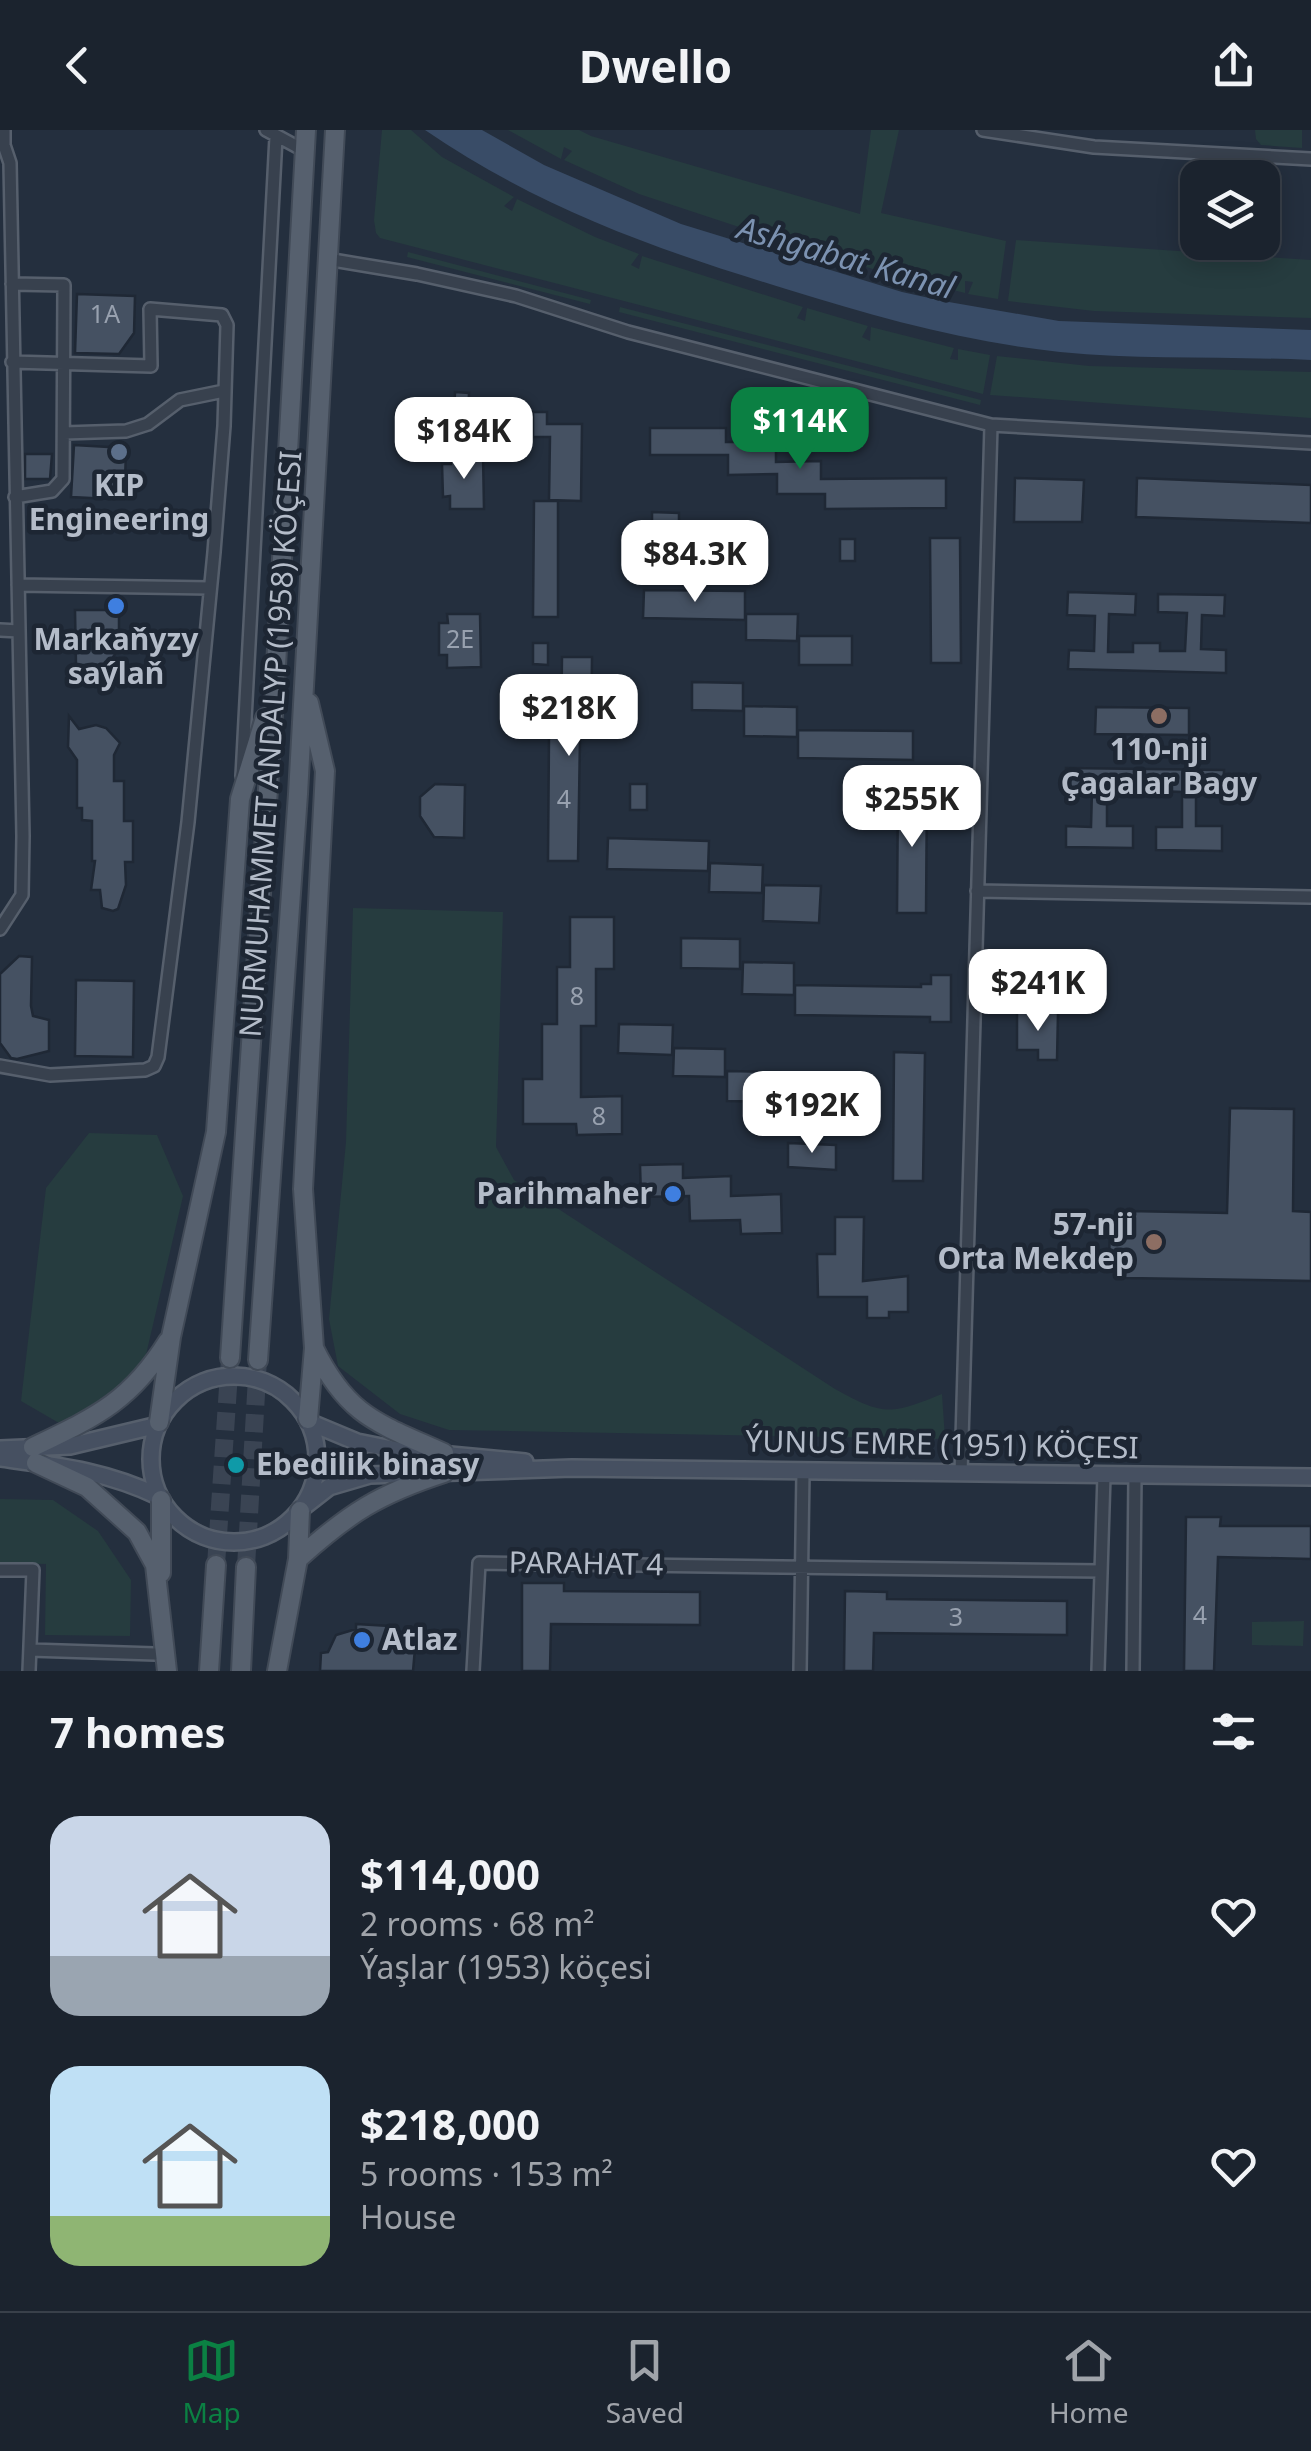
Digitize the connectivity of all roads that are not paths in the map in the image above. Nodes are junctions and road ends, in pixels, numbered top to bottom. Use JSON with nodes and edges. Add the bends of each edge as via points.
{"nodes":[{"id":1,"x":4,"y":130,"type":"edge"},
{"id":2,"x":306,"y":130,"type":"edge"},
{"id":3,"x":335,"y":130,"type":"edge"},
{"id":4,"x":983,"y":130,"type":"edge"},
{"id":5,"x":271,"y":133,"type":"edge"},
{"id":6,"x":2,"y":145,"type":"edge"},
{"id":7,"x":305,"y":151,"type":"junction"},
{"id":8,"x":1311,"y":159,"type":"edge"},
{"id":9,"x":327,"y":259,"type":"junction"},
{"id":10,"x":12,"y":284,"type":"junction"},
{"id":11,"x":12,"y":362,"type":"junction"},
{"id":12,"x":265,"y":362,"type":"junction"},
{"id":13,"x":292,"y":364,"type":"junction"},
{"id":14,"x":64,"y":365,"type":"junction"},
{"id":15,"x":224,"y":391,"type":"junction"},
{"id":16,"x":990,"y":426,"type":"junction"},
{"id":17,"x":64,"y":433,"type":"junction"},
{"id":18,"x":1311,"y":443,"type":"edge"},
{"id":19,"x":15,"y":497,"type":"junction"},
{"id":20,"x":18,"y":585,"type":"junction"},
{"id":21,"x":210,"y":588,"type":"junction"},
{"id":22,"x":0,"y":630,"type":"edge"},
{"id":23,"x":19,"y":631,"type":"junction"},
{"id":24,"x":275,"y":684,"type":"junction"},
{"id":25,"x":304,"y":684,"type":"junction"},
{"id":26,"x":240,"y":799,"type":"junction"},
{"id":27,"x":977,"y":890,"type":"junction"},
{"id":28,"x":1311,"y":897,"type":"edge"},
{"id":29,"x":0,"y":929,"type":"edge"},
{"id":30,"x":0,"y":1066,"type":"edge"},
{"id":31,"x":171,"y":1337,"type":"junction"},
{"id":32,"x":314,"y":1348,"type":"junction"},
{"id":33,"x":230,"y":1358,"type":"tunnel mouth"},
{"id":34,"x":258,"y":1360,"type":"tunnel mouth"},
{"id":35,"x":308,"y":1421,"type":"junction"},
{"id":36,"x":159,"y":1423,"type":"junction"},
{"id":37,"x":0,"y":1449,"type":"edge"},
{"id":38,"x":444,"y":1453,"type":"junction"},
{"id":39,"x":34,"y":1455,"type":"junction"},
{"id":40,"x":0,"y":1458,"type":"edge"},
{"id":41,"x":572,"y":1468,"type":"junction"},
{"id":42,"x":803,"y":1472,"type":"junction"},
{"id":43,"x":444,"y":1474,"type":"junction"},
{"id":44,"x":961,"y":1474,"type":"junction"},
{"id":45,"x":1104,"y":1475,"type":"junction"},
{"id":46,"x":1136,"y":1475,"type":"junction"},
{"id":47,"x":1311,"y":1476,"type":"edge"},
{"id":48,"x":160,"y":1499,"type":"junction"},
{"id":49,"x":301,"y":1509,"type":"junction"},
{"id":50,"x":298,"y":1559,"type":"junction"},
{"id":51,"x":216,"y":1565,"type":"tunnel mouth"},
{"id":52,"x":802,"y":1566,"type":"junction"},
{"id":53,"x":246,"y":1567,"type":"tunnel mouth"},
{"id":54,"x":0,"y":1570,"type":"edge"},
{"id":55,"x":1101,"y":1571,"type":"junction"},
{"id":56,"x":160,"y":1593,"type":"junction"},
{"id":57,"x":30,"y":1650,"type":"junction"},
{"id":58,"x":155,"y":1654,"type":"dead end"},
{"id":59,"x":30,"y":1671,"type":"edge"},
{"id":60,"x":168,"y":1671,"type":"edge"},
{"id":61,"x":209,"y":1671,"type":"edge"},
{"id":62,"x":241,"y":1671,"type":"edge"},
{"id":63,"x":277,"y":1671,"type":"edge"},
{"id":64,"x":472,"y":1671,"type":"edge"},
{"id":65,"x":800,"y":1671,"type":"edge"},
{"id":66,"x":1098,"y":1671,"type":"edge"},
{"id":67,"x":1134,"y":1671,"type":"edge"}],
"edges":[{"from":1,"to":6,"type":"street"},
{"from":2,"to":7,"type":"main road","name":"NURMUHAMMET ANDALYP (1958) KÖÇESI"},
{"from":3,"to":9,"type":"main road","name":"NURMUHAMMET ANDALYP (1958) KÖÇESI"},
{"from":4,"to":8,"type":"street","via":[[1094,147]]},
{"from":5,"to":7,"type":"street"},
{"from":5,"to":12,"type":"street"},
{"from":6,"to":10,"type":"street","via":[[10,163]]},
{"from":7,"to":13,"type":"main road","name":"NURMUHAMMET ANDALYP (1958) KÖÇESI"},
{"from":9,"to":16,"type":"street","via":[[516,296],[628,332]]},
{"from":9,"to":25,"type":"main road","name":"NURMUHAMMET ANDALYP (1958) KÖÇESI"},
{"from":10,"to":11,"type":"street"},
{"from":10,"to":14,"type":"street","via":[[64,285]]},
{"from":11,"to":14,"type":"street"},
{"from":11,"to":19,"type":"street"},
{"from":12,"to":13,"type":"street"},
{"from":12,"to":26,"type":"street"},
{"from":13,"to":24,"type":"main road","name":"NURMUHAMMET ANDALYP (1958) KÖÇESI"},
{"from":14,"to":15,"type":"street","via":[[151,366],[150,309],[210,312],[222,315],[226,325]]},
{"from":14,"to":17,"type":"street"},
{"from":15,"to":17,"type":"street","via":[[180,400],[126,431]]},
{"from":15,"to":21,"type":"street"},
{"from":16,"to":18,"type":"street"},
{"from":16,"to":27,"type":"street"},
{"from":17,"to":19,"type":"street","via":[[60,484],[45,494]]},
{"from":19,"to":20,"type":"street"},
{"from":20,"to":21,"type":"street"},
{"from":20,"to":23,"type":"street"},
{"from":21,"to":30,"type":"street","via":[[188,822],[154,1066],[50,1075]]},
{"from":22,"to":23,"type":"street"},
{"from":23,"to":29,"type":"street","via":[[22,894]]},
{"from":24,"to":26,"type":"main road"},
{"from":24,"to":33,"type":"main road","name":"NURMUHAMMET ANDALYP (1958) KÖÇESI"},
{"from":25,"to":32,"type":"main road","via":[[325,771],[303,1188]]},
{"from":25,"to":34,"type":"main road","name":"NURMUHAMMET ANDALYP (1958) KÖÇESI"},
{"from":26,"to":31,"type":"main road","via":[[216,1132]]},
{"from":27,"to":28,"type":"street"},
{"from":27,"to":44,"type":"street"},
{"from":31,"to":36,"type":"main road"},
{"from":31,"to":39,"type":"main road","via":[[124,1398]]},
{"from":32,"to":35,"type":"main road"},
{"from":32,"to":38,"type":"main road","via":[[342,1395],[372,1420]]},
{"from":35,"to":36,"type":"street","via":[[292,1399],[245,1376],[194,1386]]},
{"from":35,"to":38,"type":"street","name":"ÝUNUS EMRE (1951) KÖÇESI","via":[[357,1442]]},
{"from":35,"to":49,"type":"street","via":[[318,1456]]},
{"from":36,"to":39,"type":"street"},
{"from":36,"to":48,"type":"street","via":[[151,1467]]},
{"from":37,"to":39,"type":"street"},
{"from":38,"to":41,"type":"street","name":"ÝUNUS EMRE (1951) KÖÇESI"},
{"from":39,"to":40,"type":"street"},
{"from":39,"to":48,"type":"street","via":[[118,1478]]},
{"from":39,"to":56,"type":"main road","via":[[87,1487],[137,1532],[155,1564]]},
{"from":41,"to":42,"type":"street","name":"ÝUNUS EMRE (1951) KÖÇESI"},
{"from":41,"to":43,"type":"street","name":"ÝUNUS EMRE (1951) KÖÇESI"},
{"from":42,"to":44,"type":"street","name":"ÝUNUS EMRE (1951) KÖÇESI"},
{"from":42,"to":52,"type":"street"},
{"from":43,"to":49,"type":"street","name":"ÝUNUS EMRE (1951) KÖÇESI","via":[[370,1475],[329,1487]]},
{"from":43,"to":50,"type":"main road","via":[[393,1489]]},
{"from":44,"to":45,"type":"street","name":"ÝUNUS EMRE (1951) KÖÇESI"},
{"from":45,"to":46,"type":"street","name":"ÝUNUS EMRE (1951) KÖÇESI"},
{"from":45,"to":55,"type":"street"},
{"from":46,"to":47,"type":"street","name":"ÝUNUS EMRE (1951) KÖÇESI"},
{"from":46,"to":67,"type":"street"},
{"from":48,"to":49,"type":"street","via":[[178,1522],[228,1543],[280,1529]]},
{"from":48,"to":56,"type":"main road"},
{"from":49,"to":50,"type":"main road"},
{"from":50,"to":63,"type":"main road"},
{"from":51,"to":61,"type":"main road"},
{"from":52,"to":55,"type":"street"},
{"from":52,"to":64,"type":"street","name":"PARAHAT 4","via":[[478,1563]]},
{"from":52,"to":65,"type":"street"},
{"from":53,"to":62,"type":"main road"},
{"from":54,"to":57,"type":"street","via":[[33,1570]]},
{"from":55,"to":66,"type":"street"},
{"from":56,"to":60,"type":"main road"},
{"from":57,"to":58,"type":"street"},
{"from":57,"to":59,"type":"street"}]}
